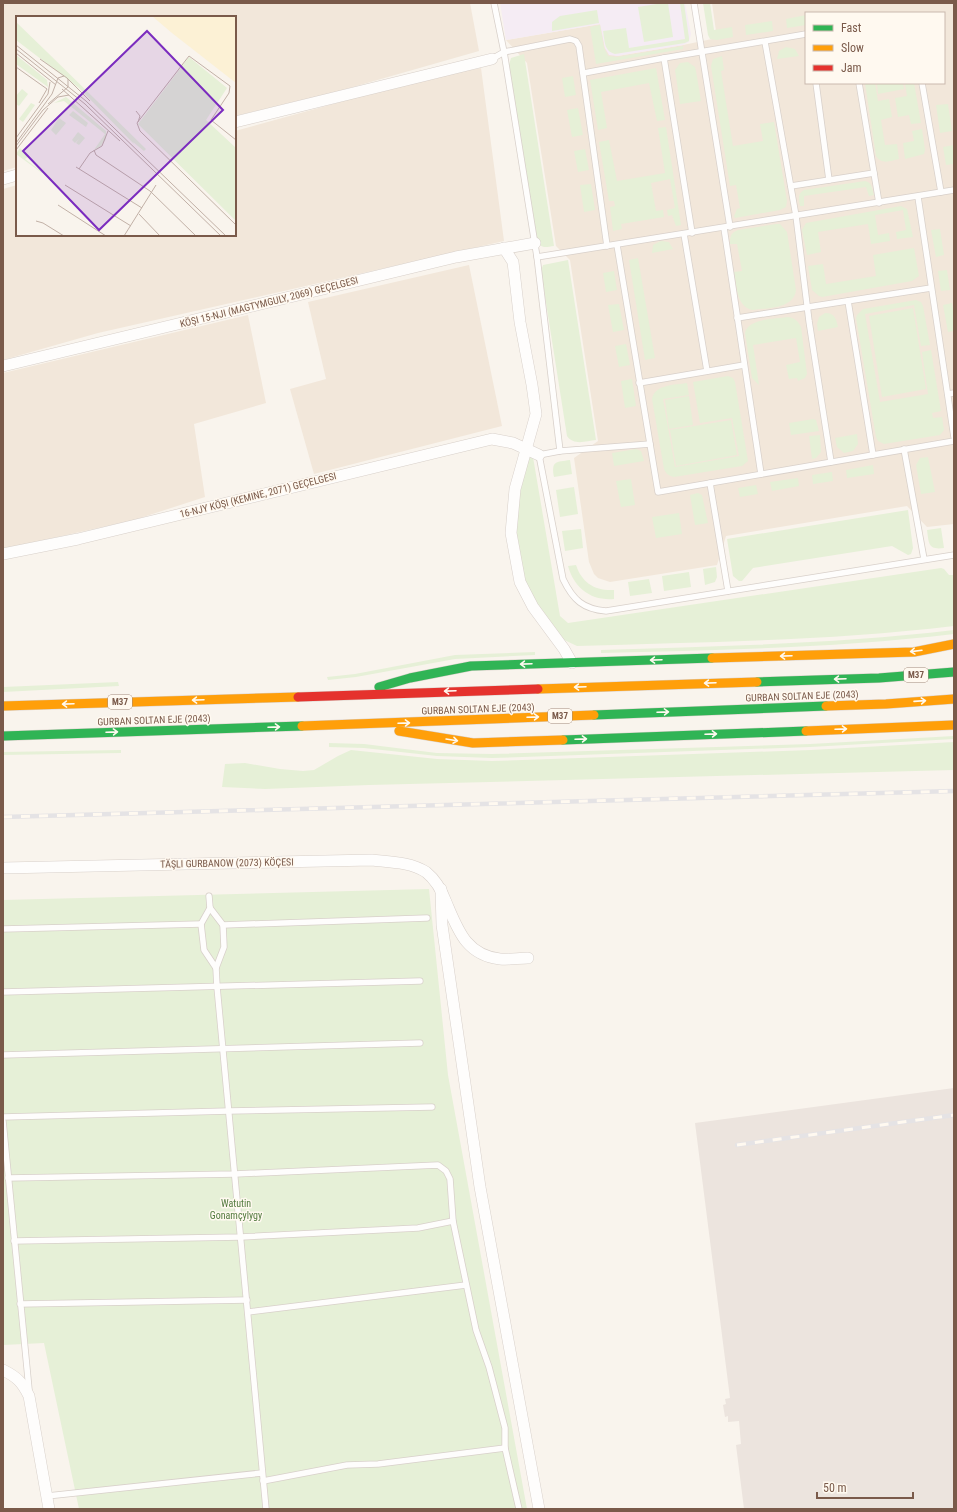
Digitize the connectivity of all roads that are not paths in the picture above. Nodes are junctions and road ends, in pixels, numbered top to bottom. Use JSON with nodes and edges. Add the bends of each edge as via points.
{"nodes":[{"id":1,"x":494,"y":3,"type":"edge"},
{"id":2,"x":694,"y":3,"type":"edge"},
{"id":3,"x":805,"y":34,"type":"edge"},
{"id":4,"x":765,"y":42,"type":"junction"},
{"id":5,"x":504,"y":52,"type":"junction"},
{"id":6,"x":701,"y":53,"type":"junction"},
{"id":7,"x":664,"y":58,"type":"junction"},
{"id":8,"x":492,"y":59,"type":"joint"},
{"id":9,"x":584,"y":73,"type":"junction"},
{"id":10,"x":816,"y":84,"type":"edge"},
{"id":11,"x":859,"y":84,"type":"edge"},
{"id":12,"x":922,"y":84,"type":"edge"},
{"id":13,"x":236,"y":122,"type":"edge"},
{"id":14,"x":874,"y":173,"type":"junction"},
{"id":15,"x":16,"y":176,"type":"edge"},
{"id":16,"x":3,"y":179,"type":"edge"},
{"id":17,"x":829,"y":180,"type":"junction"},
{"id":18,"x":790,"y":186,"type":"junction"},
{"id":19,"x":954,"y":190,"type":"edge"},
{"id":20,"x":940,"y":192,"type":"junction"},
{"id":21,"x":918,"y":197,"type":"junction"},
{"id":22,"x":879,"y":203,"type":"junction"},
{"id":23,"x":796,"y":216,"type":"junction"},
{"id":24,"x":727,"y":227,"type":"junction"},
{"id":25,"x":692,"y":233,"type":"junction"},
{"id":26,"x":684,"y":234,"type":"junction"},
{"id":27,"x":535,"y":243,"type":"junction"},
{"id":28,"x":617,"y":245,"type":"junction"},
{"id":29,"x":608,"y":246,"type":"junction"},
{"id":30,"x":504,"y":248,"type":"junction"},
{"id":31,"x":537,"y":257,"type":"junction"},
{"id":32,"x":932,"y":288,"type":"junction"},
{"id":33,"x":848,"y":301,"type":"junction"},
{"id":34,"x":808,"y":307,"type":"junction"},
{"id":35,"x":737,"y":318,"type":"junction"},
{"id":36,"x":744,"y":365,"type":"junction"},
{"id":37,"x":3,"y":366,"type":"edge"},
{"id":38,"x":707,"y":371,"type":"junction"},
{"id":39,"x":639,"y":383,"type":"junction"},
{"id":40,"x":954,"y":393,"type":"edge"},
{"id":41,"x":948,"y":394,"type":"junction"},
{"id":42,"x":954,"y":437,"type":"edge"},
{"id":43,"x":954,"y":440,"type":"edge"},
{"id":44,"x":650,"y":444,"type":"junction"},
{"id":45,"x":526,"y":449,"type":"junction"},
{"id":46,"x":904,"y":449,"type":"junction"},
{"id":47,"x":560,"y":451,"type":"junction"},
{"id":48,"x":873,"y":454,"type":"junction"},
{"id":49,"x":539,"y":456,"type":"junction"},
{"id":50,"x":831,"y":462,"type":"junction"},
{"id":51,"x":761,"y":474,"type":"junction"},
{"id":52,"x":710,"y":483,"type":"junction"},
{"id":53,"x":3,"y":554,"type":"edge"},
{"id":54,"x":954,"y":555,"type":"edge"},
{"id":55,"x":924,"y":559,"type":"junction"},
{"id":56,"x":728,"y":591,"type":"junction"},
{"id":57,"x":954,"y":644,"type":"edge"},
{"id":58,"x":572,"y":663,"type":"junction"},
{"id":59,"x":954,"y":672,"type":"edge"},
{"id":60,"x":351,"y":695,"type":"junction"},
{"id":61,"x":954,"y":699,"type":"edge"},
{"id":62,"x":3,"y":706,"type":"edge"},
{"id":63,"x":358,"y":724,"type":"junction"},
{"id":64,"x":954,"y":725,"type":"edge"},
{"id":65,"x":3,"y":736,"type":"edge"},
{"id":66,"x":3,"y":868,"type":"edge"},
{"id":67,"x":441,"y":889,"type":"junction"},
{"id":68,"x":209,"y":896,"type":"dead end"},
{"id":69,"x":210,"y":908,"type":"junction"},
{"id":70,"x":427,"y":918,"type":"dead end"},
{"id":71,"x":201,"y":924,"type":"junction"},
{"id":72,"x":223,"y":925,"type":"junction"},
{"id":73,"x":3,"y":929,"type":"edge"},
{"id":74,"x":528,"y":958,"type":"dead end"},
{"id":75,"x":216,"y":968,"type":"junction"},
{"id":76,"x":420,"y":981,"type":"dead end"},
{"id":77,"x":217,"y":987,"type":"junction"},
{"id":78,"x":3,"y":992,"type":"edge"},
{"id":79,"x":420,"y":1043,"type":"dead end"},
{"id":80,"x":223,"y":1049,"type":"junction"},
{"id":81,"x":3,"y":1055,"type":"edge"},
{"id":82,"x":432,"y":1107,"type":"dead end"},
{"id":83,"x":229,"y":1111,"type":"junction"},
{"id":84,"x":3,"y":1117,"type":"edge"},
{"id":85,"x":3,"y":1121,"type":"edge"},
{"id":86,"x":235,"y":1174,"type":"junction"},
{"id":87,"x":8,"y":1178,"type":"junction"},
{"id":88,"x":453,"y":1221,"type":"junction"},
{"id":89,"x":242,"y":1237,"type":"junction"},
{"id":90,"x":14,"y":1241,"type":"junction"},
{"id":91,"x":466,"y":1285,"type":"junction"},
{"id":92,"x":247,"y":1300,"type":"junction"},
{"id":93,"x":20,"y":1304,"type":"junction"},
{"id":94,"x":248,"y":1312,"type":"junction"},
{"id":95,"x":3,"y":1370,"type":"edge"},
{"id":96,"x":29,"y":1396,"type":"junction"},
{"id":97,"x":505,"y":1448,"type":"junction"},
{"id":98,"x":262,"y":1473,"type":"junction"},
{"id":99,"x":263,"y":1481,"type":"junction"},
{"id":100,"x":47,"y":1496,"type":"junction"},
{"id":101,"x":49,"y":1509,"type":"edge"},
{"id":102,"x":266,"y":1509,"type":"edge"},
{"id":103,"x":519,"y":1509,"type":"edge"},
{"id":104,"x":539,"y":1509,"type":"edge"}],
"edges":[{"from":1,"to":5,"type":"lane"},
{"from":2,"to":6,"type":"lane"},
{"from":3,"to":4,"type":"lane"},
{"from":4,"to":6,"type":"lane"},
{"from":4,"to":18,"type":"lane"},
{"from":5,"to":8,"type":"lane"},
{"from":5,"to":9,"type":"lane","via":[[570,39],[576,41],[579,46]]},
{"from":5,"to":27,"type":"lane"},
{"from":6,"to":7,"type":"lane"},
{"from":6,"to":24,"type":"lane"},
{"from":7,"to":9,"type":"lane"},
{"from":7,"to":25,"type":"lane"},
{"from":8,"to":13,"type":"street"},
{"from":9,"to":29,"type":"lane"},
{"from":10,"to":17,"type":"lane"},
{"from":11,"to":14,"type":"lane"},
{"from":12,"to":20,"type":"lane"},
{"from":14,"to":17,"type":"lane"},
{"from":14,"to":22,"type":"lane"},
{"from":15,"to":16,"type":"street"},
{"from":17,"to":18,"type":"lane"},
{"from":18,"to":23,"type":"lane"},
{"from":19,"to":20,"type":"lane"},
{"from":20,"to":21,"type":"lane"},
{"from":21,"to":22,"type":"lane"},
{"from":21,"to":32,"type":"lane"},
{"from":22,"to":23,"type":"lane"},
{"from":23,"to":24,"type":"lane"},
{"from":23,"to":34,"type":"lane"},
{"from":24,"to":25,"type":"lane"},
{"from":24,"to":35,"type":"lane"},
{"from":25,"to":26,"type":"lane"},
{"from":26,"to":28,"type":"lane"},
{"from":26,"to":38,"type":"lane"},
{"from":27,"to":30,"type":"street","name":"KÖŞI 15-NJI (MAGTYMGULY, 2069) GEÇELGESI"},
{"from":27,"to":31,"type":"lane"},
{"from":28,"to":29,"type":"lane"},
{"from":28,"to":39,"type":"lane"},
{"from":29,"to":31,"type":"lane"},
{"from":30,"to":37,"type":"street","name":"KÖŞI 15-NJI (MAGTYMGULY, 2069) GEÇELGESI","via":[[456,257]]},
{"from":30,"to":45,"type":"street","via":[[513,262],[520,322],[536,414]]},
{"from":31,"to":47,"type":"lane"},
{"from":32,"to":33,"type":"lane"},
{"from":32,"to":41,"type":"lane"},
{"from":33,"to":34,"type":"lane"},
{"from":33,"to":48,"type":"lane"},
{"from":34,"to":35,"type":"lane"},
{"from":34,"to":50,"type":"lane"},
{"from":35,"to":36,"type":"lane"},
{"from":36,"to":38,"type":"lane"},
{"from":36,"to":51,"type":"lane"},
{"from":38,"to":39,"type":"lane"},
{"from":39,"to":44,"type":"lane"},
{"from":40,"to":41,"type":"lane"},
{"from":41,"to":42,"type":"lane"},
{"from":43,"to":46,"type":"lane"},
{"from":44,"to":47,"type":"lane"},
{"from":44,"to":52,"type":"lane","via":[[658,492]]},
{"from":45,"to":49,"type":"street","name":"16-NJY KÖŞI (KEMINE, 2071) GEÇELGESI"},
{"from":45,"to":53,"type":"street","name":"16-NJY KÖŞI (KEMINE, 2071) GEÇELGESI","via":[[513,443],[492,439],[78,539]]},
{"from":45,"to":58,"type":"street","via":[[515,489],[511,533],[520,582],[533,607]]},
{"from":46,"to":48,"type":"lane"},
{"from":46,"to":55,"type":"lane"},
{"from":47,"to":49,"type":"lane"},
{"from":48,"to":50,"type":"lane"},
{"from":49,"to":56,"type":"lane","via":[[563,579],[568,591],[580,603],[592,610],[606,612]]},
{"from":50,"to":51,"type":"lane"},
{"from":51,"to":52,"type":"lane"},
{"from":52,"to":56,"type":"lane"},
{"from":54,"to":55,"type":"lane"},
{"from":55,"to":56,"type":"lane"},
{"from":57,"to":58,"type":"highway","one_way":true,"via":[[914,652]]},
{"from":58,"to":60,"type":"highway","one_way":true,"via":[[471,666],[410,678]]},
{"from":59,"to":60,"type":"highway","name":"GURBAN SOLTAN EJE (2043)","number":"M37","one_way":true,"via":[[879,678]]},
{"from":60,"to":62,"type":"highway","name":"GURBAN SOLTAN EJE (2043)","number":"M37","one_way":true},
{"from":63,"to":61,"type":"highway","name":"GURBAN SOLTAN EJE (2043)","number":"M37","one_way":true,"via":[[886,704]]},
{"from":63,"to":64,"type":"highway","one_way":true,"via":[[473,743]]},
{"from":65,"to":63,"type":"highway","name":"GURBAN SOLTAN EJE (2043)","number":"M37","one_way":true},
{"from":66,"to":67,"type":"street","name":"TÄŞLI GURBANOW (2073) KÖÇESI","via":[[372,860],[417,868],[427,873]]},
{"from":67,"to":74,"type":"street","name":"TÄŞLI GURBANOW (2073) KÖÇESI","via":[[460,934],[470,947],[500,959]]},
{"from":67,"to":104,"type":"street","via":[[442,925],[480,1188]]},
{"from":68,"to":69,"type":"lane"},
{"from":69,"to":71,"type":"lane"},
{"from":69,"to":72,"type":"lane"},
{"from":70,"to":72,"type":"lane"},
{"from":71,"to":73,"type":"lane"},
{"from":71,"to":75,"type":"lane","via":[[204,950]]},
{"from":72,"to":75,"type":"lane","via":[[224,947]]},
{"from":75,"to":77,"type":"lane"},
{"from":76,"to":77,"type":"lane"},
{"from":77,"to":78,"type":"lane"},
{"from":77,"to":80,"type":"lane"},
{"from":79,"to":80,"type":"lane"},
{"from":80,"to":81,"type":"lane"},
{"from":80,"to":83,"type":"lane"},
{"from":82,"to":83,"type":"lane"},
{"from":83,"to":84,"type":"lane"},
{"from":83,"to":86,"type":"lane"},
{"from":85,"to":87,"type":"lane"},
{"from":86,"to":87,"type":"lane"},
{"from":86,"to":88,"type":"lane","via":[[438,1165],[446,1171],[450,1179]]},
{"from":86,"to":89,"type":"lane"},
{"from":87,"to":90,"type":"lane"},
{"from":88,"to":89,"type":"lane","via":[[418,1228]]},
{"from":88,"to":91,"type":"lane"},
{"from":89,"to":90,"type":"lane"},
{"from":89,"to":92,"type":"lane"},
{"from":90,"to":93,"type":"lane"},
{"from":91,"to":94,"type":"lane"},
{"from":91,"to":97,"type":"lane","via":[[504,1428]]},
{"from":92,"to":93,"type":"lane"},
{"from":92,"to":94,"type":"lane"},
{"from":93,"to":96,"type":"lane"},
{"from":94,"to":98,"type":"lane"},
{"from":95,"to":96,"type":"street","via":[[23,1383]]},
{"from":96,"to":100,"type":"street"},
{"from":97,"to":99,"type":"lane","via":[[378,1464],[347,1465]]},
{"from":97,"to":103,"type":"lane"},
{"from":98,"to":99,"type":"lane"},
{"from":98,"to":100,"type":"lane"},
{"from":99,"to":102,"type":"lane"},
{"from":100,"to":101,"type":"street"}]}
